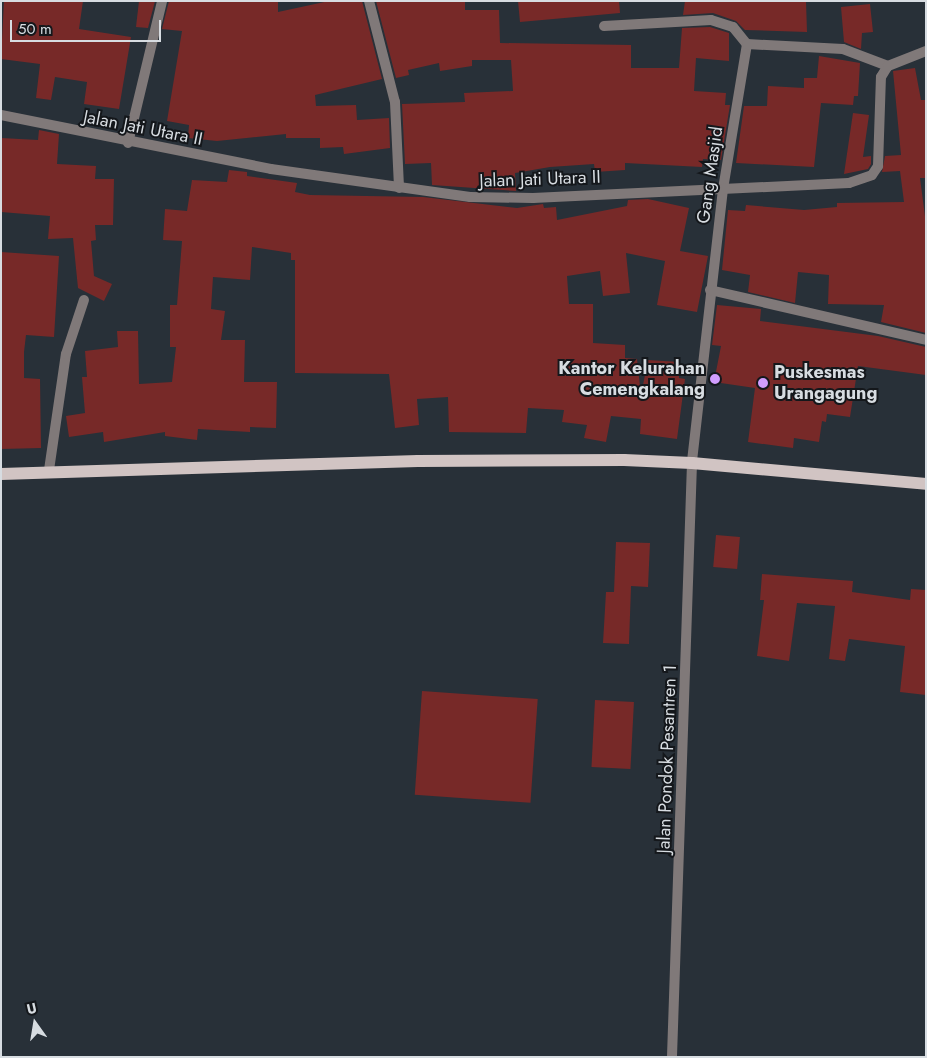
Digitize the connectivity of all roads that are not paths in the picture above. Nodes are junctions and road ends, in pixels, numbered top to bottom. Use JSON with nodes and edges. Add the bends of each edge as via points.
{"nodes":[{"id":1,"x":162,"y":1,"type":"edge"},
{"id":2,"x":369,"y":1,"type":"edge"},
{"id":3,"x":604,"y":26,"type":"dead end"},
{"id":4,"x":747,"y":44,"type":"junction"},
{"id":5,"x":926,"y":51,"type":"edge"},
{"id":6,"x":888,"y":66,"type":"junction"},
{"id":7,"x":1,"y":115,"type":"edge"},
{"id":8,"x":128,"y":143,"type":"junction"},
{"id":9,"x":399,"y":188,"type":"junction"},
{"id":10,"x":722,"y":189,"type":"junction"},
{"id":11,"x":710,"y":290,"type":"junction"},
{"id":12,"x":84,"y":300,"type":"dead end"},
{"id":13,"x":926,"y":340,"type":"edge"},
{"id":14,"x":692,"y":463,"type":"junction"},
{"id":15,"x":49,"y":470,"type":"junction"},
{"id":16,"x":1,"y":474,"type":"edge"},
{"id":17,"x":926,"y":484,"type":"edge"},
{"id":18,"x":672,"y":1057,"type":"edge"}],
"edges":[{"from":1,"to":8,"type":"street"},
{"from":2,"to":9,"type":"street","via":[[395,102]]},
{"from":3,"to":4,"type":"street","via":[[711,20],[733,27]]},
{"from":4,"to":6,"type":"street","via":[[842,50]]},
{"from":4,"to":10,"type":"street","name":"Gang Masjid"},
{"from":5,"to":6,"type":"street"},
{"from":6,"to":10,"type":"street","name":"Jalan Jati Utara II","via":[[879,86],[878,166],[872,175],[849,183]]},
{"from":7,"to":8,"type":"street","name":"Jalan Jati Utara II"},
{"from":8,"to":9,"type":"street","name":"Jalan Jati Utara II"},
{"from":9,"to":10,"type":"street","name":"Jalan Jati Utara II","via":[[496,199]]},
{"from":10,"to":11,"type":"street","name":"Gang Masjid"},
{"from":11,"to":13,"type":"street"},
{"from":11,"to":14,"type":"street","name":"Gang Masjid"},
{"from":12,"to":15,"type":"street","via":[[66,354]]},
{"from":14,"to":15,"type":"main road","via":[[418,461]]},
{"from":14,"to":17,"type":"main road"},
{"from":14,"to":18,"type":"street","name":"Jalan Pondok Pesantren 1"},
{"from":15,"to":16,"type":"main road"}]}
